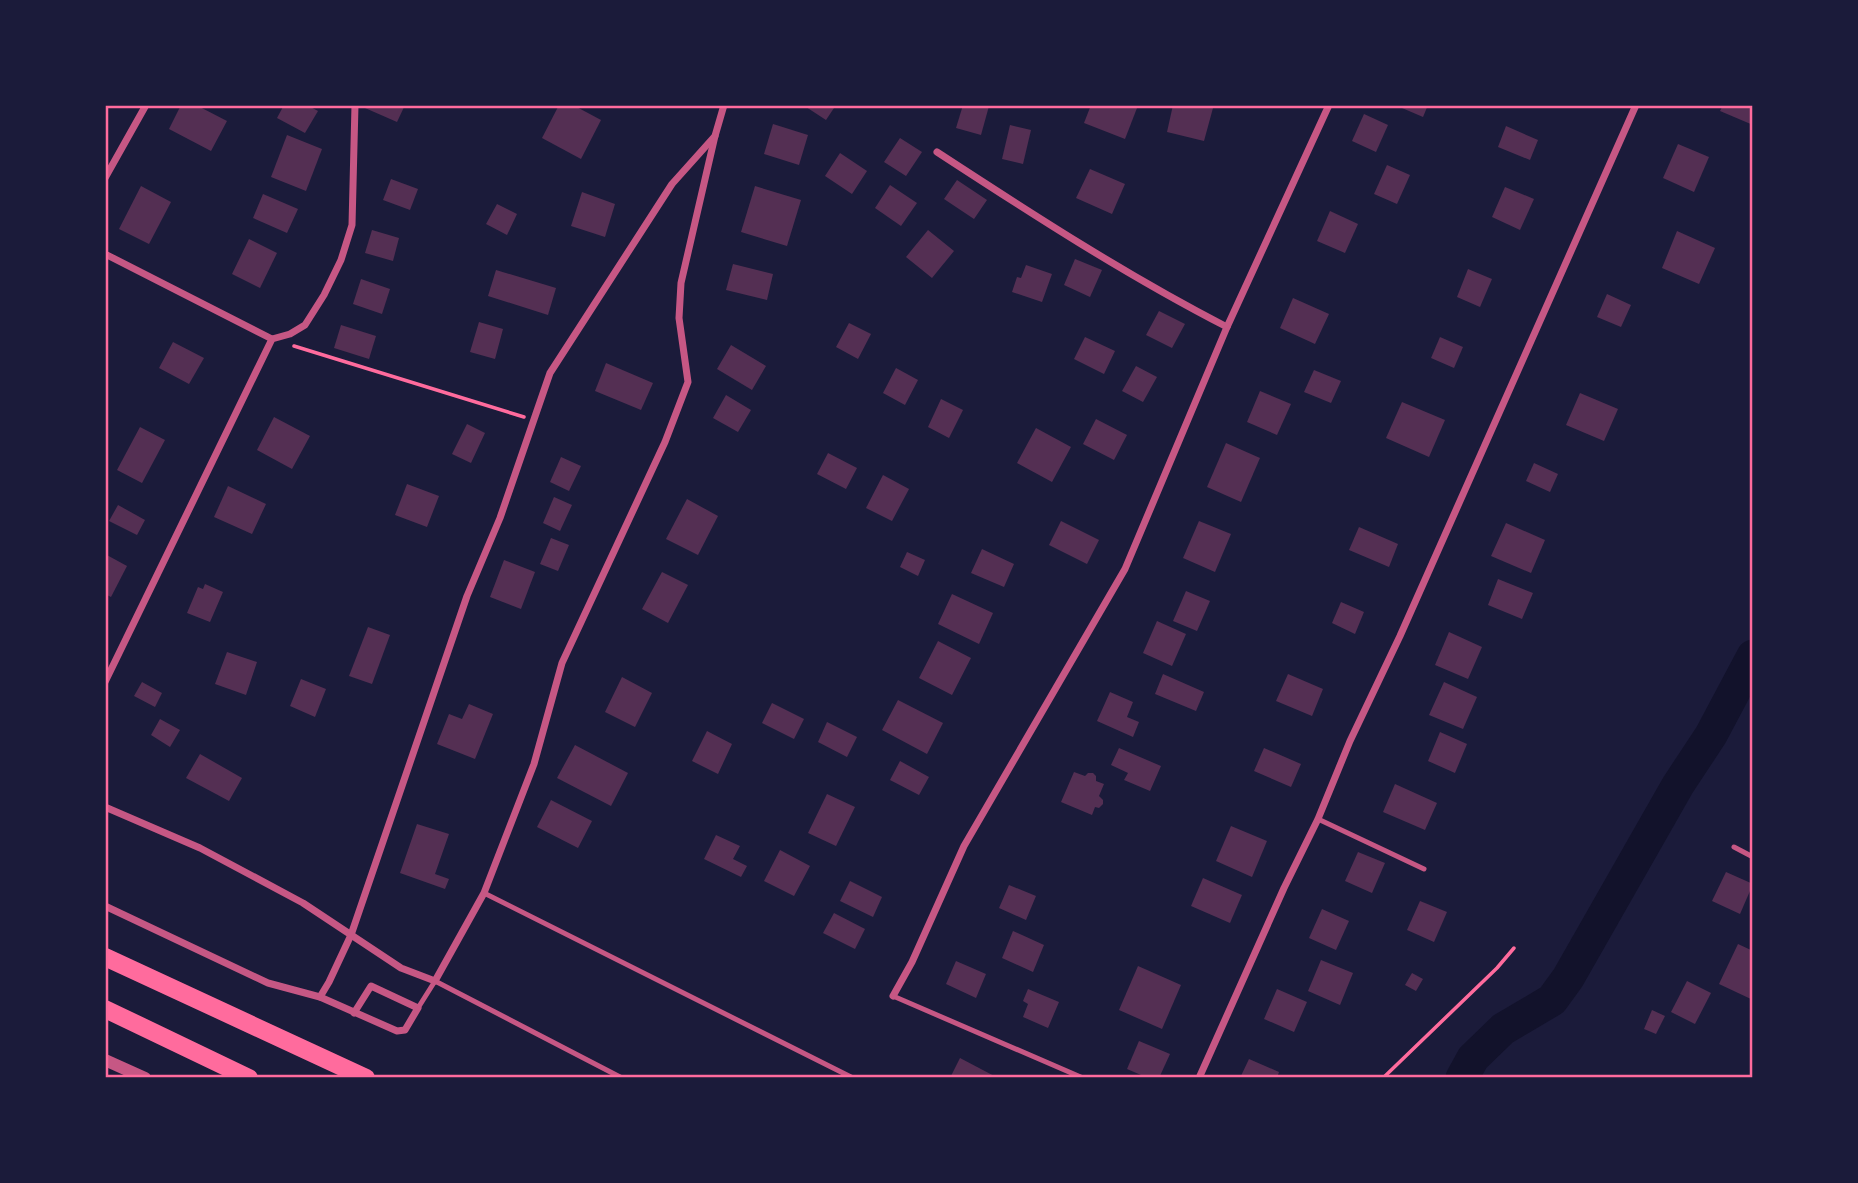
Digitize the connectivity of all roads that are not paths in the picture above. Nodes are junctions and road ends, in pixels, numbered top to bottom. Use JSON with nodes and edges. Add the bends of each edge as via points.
{"nodes":[{"id":1,"x":146,"y":105,"type":"edge"},
{"id":2,"x":355,"y":105,"type":"edge"},
{"id":3,"x":724,"y":105,"type":"edge"},
{"id":4,"x":1329,"y":105,"type":"edge"},
{"id":5,"x":1636,"y":105,"type":"edge"},
{"id":6,"x":715,"y":136,"type":"junction"},
{"id":7,"x":937,"y":152,"type":"dead end"},
{"id":8,"x":105,"y":178,"type":"edge"},
{"id":9,"x":105,"y":254,"type":"edge"},
{"id":10,"x":1227,"y":327,"type":"junction"},
{"id":11,"x":272,"y":339,"type":"junction"},
{"id":12,"x":105,"y":682,"type":"edge"},
{"id":13,"x":105,"y":807,"type":"edge"},
{"id":14,"x":1318,"y":819,"type":"junction"},
{"id":15,"x":1734,"y":847,"type":"dead end"},
{"id":16,"x":1753,"y":857,"type":"edge"},
{"id":17,"x":1424,"y":869,"type":"dead end"},
{"id":18,"x":484,"y":893,"type":"junction"},
{"id":19,"x":105,"y":906,"type":"edge"},
{"id":20,"x":351,"y":935,"type":"junction"},
{"id":21,"x":105,"y":957,"type":"edge"},
{"id":22,"x":435,"y":981,"type":"junction"},
{"id":23,"x":893,"y":996,"type":"joint"},
{"id":24,"x":320,"y":997,"type":"junction"},
{"id":25,"x":418,"y":1008,"type":"junction"},
{"id":26,"x":105,"y":1009,"type":"edge"},
{"id":27,"x":354,"y":1013,"type":"junction"},
{"id":28,"x":105,"y":1060,"type":"edge"},
{"id":29,"x":145,"y":1078,"type":"edge"},
{"id":30,"x":250,"y":1078,"type":"edge"},
{"id":31,"x":366,"y":1078,"type":"edge"},
{"id":32,"x":622,"y":1078,"type":"edge"},
{"id":33,"x":853,"y":1078,"type":"edge"},
{"id":34,"x":1083,"y":1078,"type":"edge"},
{"id":35,"x":1199,"y":1078,"type":"edge"}],
"edges":[{"from":1,"to":8,"type":"street"},
{"from":2,"to":11,"type":"street","via":[[352,225],[341,260],[305,325]]},
{"from":3,"to":6,"type":"street"},
{"from":4,"to":10,"type":"street"},
{"from":5,"to":14,"type":"street"},
{"from":6,"to":18,"type":"street","via":[[681,283],[678,318],[688,382],[665,442],[562,663],[534,764]]},
{"from":6,"to":20,"type":"street","via":[[671,184],[551,373],[500,519],[467,596]]},
{"from":7,"to":10,"type":"street","via":[[1052,227]]},
{"from":9,"to":11,"type":"street"},
{"from":10,"to":23,"type":"street","via":[[1125,569],[964,846]]},
{"from":11,"to":12,"type":"street"},
{"from":13,"to":20,"type":"street","via":[[211,854],[303,902]]},
{"from":14,"to":17,"type":"lane"},
{"from":14,"to":35,"type":"street"},
{"from":15,"to":16,"type":"lane"},
{"from":18,"to":22,"type":"street"},
{"from":18,"to":33,"type":"lane"},
{"from":19,"to":24,"type":"street","via":[[268,983]]},
{"from":20,"to":22,"type":"street","via":[[401,968]]},
{"from":20,"to":24,"type":"street"},
{"from":21,"to":31,"type":"main road"},
{"from":22,"to":25,"type":"lane"},
{"from":22,"to":32,"type":"lane"},
{"from":23,"to":34,"type":"lane"},
{"from":24,"to":27,"type":"street"},
{"from":25,"to":27,"type":"street","via":[[405,1030],[397,1031]]},
{"from":25,"to":27,"type":"street","via":[[371,986]]},
{"from":26,"to":30,"type":"main road"},
{"from":28,"to":29,"type":"street"}]}
